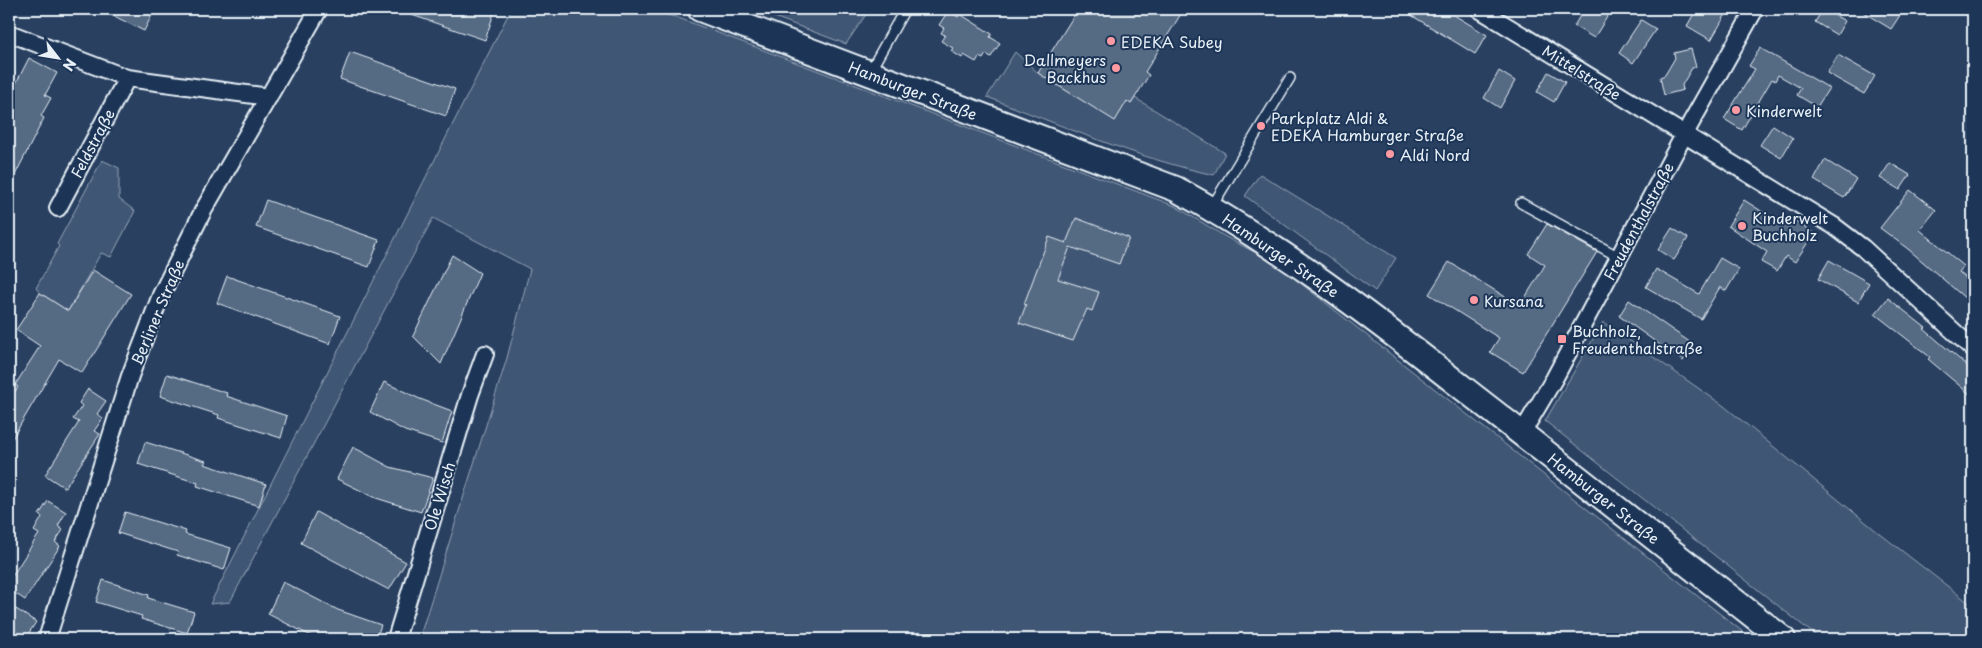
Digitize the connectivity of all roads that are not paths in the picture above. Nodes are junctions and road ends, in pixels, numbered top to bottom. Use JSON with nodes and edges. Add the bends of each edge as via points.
{"nodes":[{"id":1,"x":320,"y":9,"type":"edge"},
{"id":2,"x":700,"y":9,"type":"edge"},
{"id":3,"x":906,"y":9,"type":"edge"},
{"id":4,"x":1479,"y":9,"type":"edge"},
{"id":5,"x":1755,"y":9,"type":"edge"},
{"id":6,"x":9,"y":34,"type":"edge"},
{"id":7,"x":869,"y":73,"type":"junction"},
{"id":8,"x":127,"y":78,"type":"junction"},
{"id":9,"x":1290,"y":78,"type":"dead end"},
{"id":10,"x":269,"y":97,"type":"junction"},
{"id":11,"x":1684,"y":135,"type":"junction"},
{"id":12,"x":1521,"y":203,"type":"dead end"},
{"id":13,"x":58,"y":208,"type":"dead end"},
{"id":14,"x":1210,"y":208,"type":"junction"},
{"id":15,"x":1619,"y":257,"type":"junction"},
{"id":16,"x":1973,"y":349,"type":"edge"},
{"id":17,"x":485,"y":354,"type":"dead end"},
{"id":18,"x":1522,"y":433,"type":"junction"},
{"id":19,"x":47,"y":639,"type":"edge"},
{"id":20,"x":396,"y":639,"type":"edge"},
{"id":21,"x":1783,"y":639,"type":"edge"}],
"edges":[{"from":1,"to":10,"type":"street","name":"Berliner Straße"},
{"from":2,"to":7,"type":"main road","name":"Hamburger Straße"},
{"from":3,"to":7,"type":"lane"},
{"from":4,"to":11,"type":"street","name":"Mittelstraße"},
{"from":5,"to":11,"type":"street","name":"Freudenthalstraße"},
{"from":6,"to":8,"type":"street"},
{"from":7,"to":14,"type":"main road","name":"Hamburger Straße","via":[[1176,189]]},
{"from":8,"to":10,"type":"street"},
{"from":8,"to":13,"type":"street","name":"Feldstraße"},
{"from":9,"to":14,"type":"lane"},
{"from":10,"to":19,"type":"street","name":"Berliner Straße","via":[[203,211],[161,295],[130,376]]},
{"from":11,"to":15,"type":"street","name":"Freudenthalstraße"},
{"from":11,"to":16,"type":"street","name":"Mittelstraße","via":[[1834,226],[1863,248]]},
{"from":12,"to":15,"type":"lane"},
{"from":14,"to":18,"type":"main road","name":"Hamburger Straße","via":[[1260,238],[1364,312]]},
{"from":15,"to":18,"type":"street","name":"Freudenthalstraße"},
{"from":17,"to":20,"type":"street","name":"Ole Wisch"},
{"from":18,"to":21,"type":"main road","name":"Hamburger Straße"}]}
